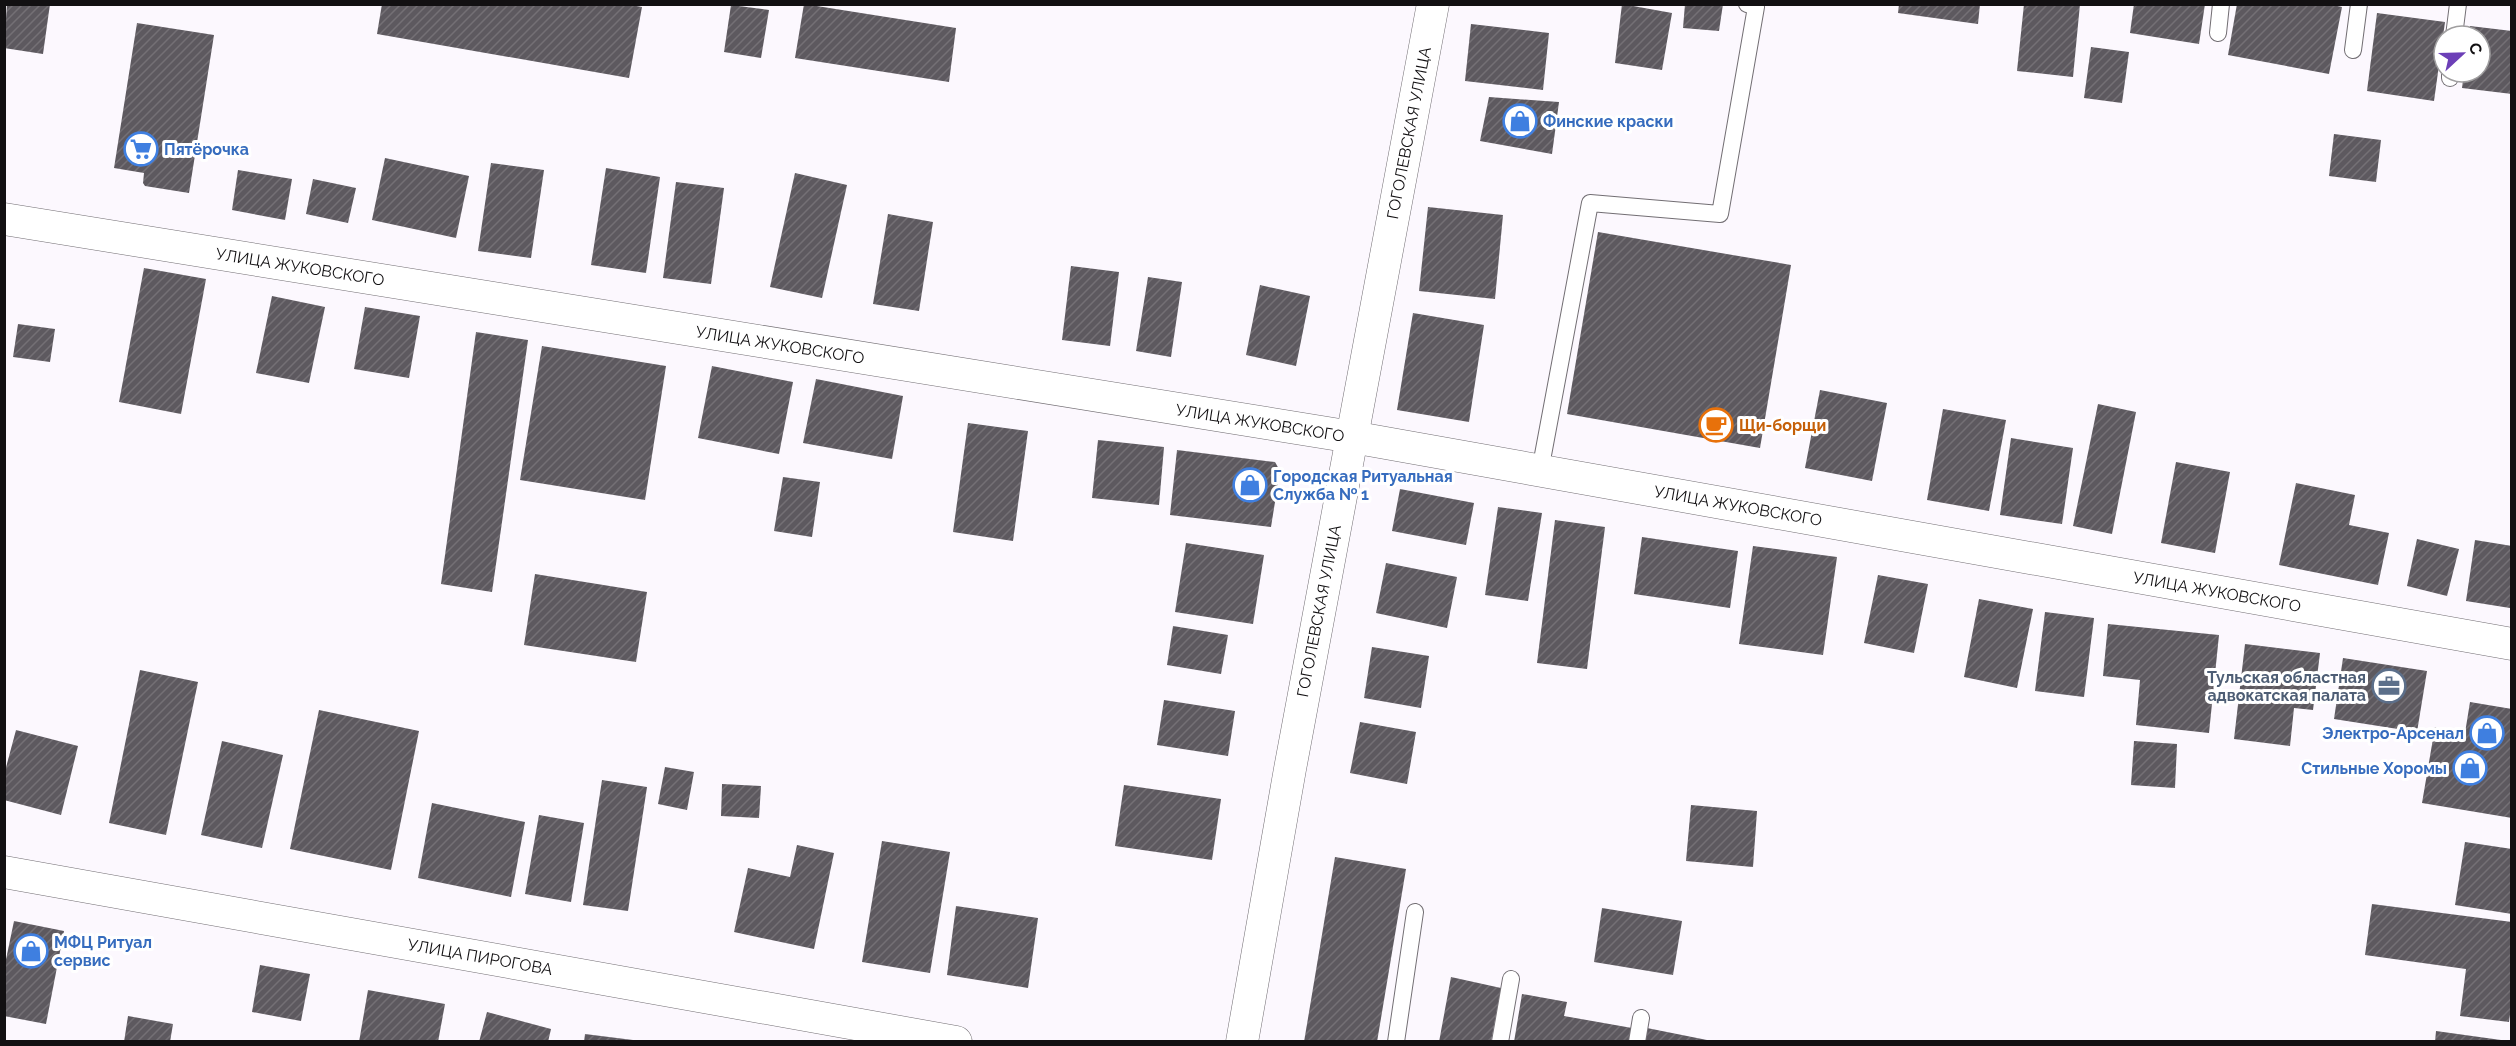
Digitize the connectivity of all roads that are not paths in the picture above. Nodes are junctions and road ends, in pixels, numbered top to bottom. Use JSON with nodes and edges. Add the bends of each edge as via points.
{"nodes":[{"id":1,"x":1433,"y":4,"type":"edge"},
{"id":2,"x":1746,"y":4,"type":"edge"},
{"id":3,"x":2222,"y":4,"type":"edge"},
{"id":4,"x":2359,"y":4,"type":"edge"},
{"id":5,"x":2458,"y":4,"type":"edge"},
{"id":6,"x":2456,"y":24,"type":"edge"},
{"id":7,"x":2218,"y":33,"type":"dead end"},
{"id":8,"x":2353,"y":50,"type":"dead end"},
{"id":9,"x":4,"y":219,"type":"edge"},
{"id":10,"x":1352,"y":437,"type":"junction"},
{"id":11,"x":1540,"y":471,"type":"junction"},
{"id":12,"x":2511,"y":644,"type":"edge"},
{"id":13,"x":4,"y":872,"type":"edge"},
{"id":14,"x":1415,"y":912,"type":"dead end"},
{"id":15,"x":1511,"y":979,"type":"dead end"},
{"id":16,"x":1641,"y":1018,"type":"dead end"},
{"id":17,"x":956,"y":1041,"type":"edge"},
{"id":18,"x":1242,"y":1041,"type":"edge"},
{"id":19,"x":1396,"y":1041,"type":"edge"},
{"id":20,"x":1500,"y":1041,"type":"edge"},
{"id":21,"x":1636,"y":1041,"type":"edge"}],
"edges":[{"from":1,"to":10,"type":"street","name":"ГОГОЛЕВСКАЯ УЛИЦА"},
{"from":2,"to":11,"type":"lane","via":[[1756,7],[1720,214],[1590,203]]},
{"from":3,"to":7,"type":"lane"},
{"from":4,"to":8,"type":"lane"},
{"from":5,"to":6,"type":"lane"},
{"from":9,"to":10,"type":"street","name":"УЛИЦА ЖУКОВСКОГО"},
{"from":10,"to":11,"type":"street","name":"УЛИЦА ЖУКОВСКОГО"},
{"from":10,"to":18,"type":"street","name":"ГОГОЛЕВСКАЯ УЛИЦА"},
{"from":11,"to":12,"type":"street","name":"УЛИЦА ЖУКОВСКОГО"},
{"from":13,"to":17,"type":"street","name":"УЛИЦА ПИРОГОВА"},
{"from":14,"to":19,"type":"lane"},
{"from":15,"to":20,"type":"lane"},
{"from":16,"to":21,"type":"lane"}]}
